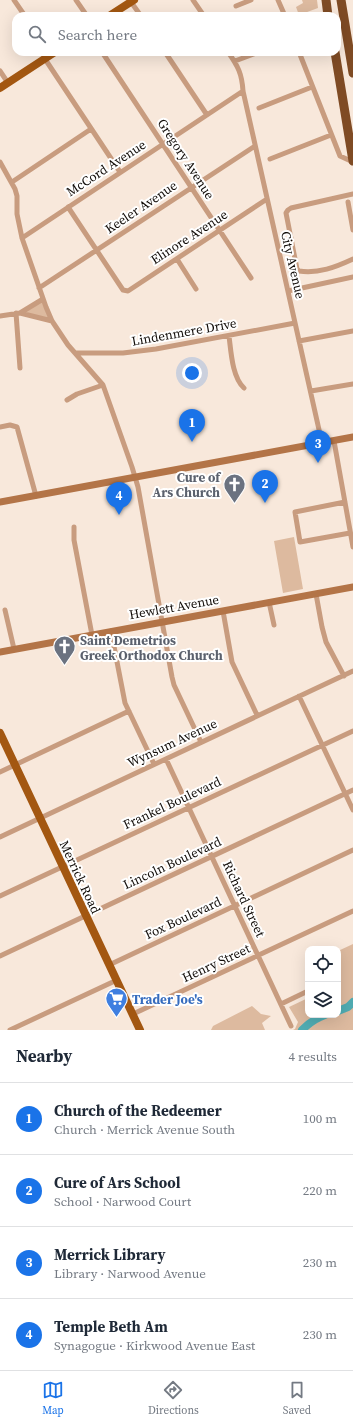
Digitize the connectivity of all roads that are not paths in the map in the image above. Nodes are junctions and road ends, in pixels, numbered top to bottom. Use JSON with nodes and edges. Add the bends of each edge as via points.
{"nodes":[{"id":1,"x":14,"y":0,"type":"edge"},
{"id":2,"x":76,"y":0,"type":"edge"},
{"id":3,"x":193,"y":0,"type":"edge"},
{"id":4,"x":251,"y":0,"type":"edge"},
{"id":5,"x":278,"y":0,"type":"edge"},
{"id":6,"x":326,"y":0,"type":"edge"},
{"id":7,"x":341,"y":0,"type":"edge"},
{"id":8,"x":132,"y":1,"type":"edge"},
{"id":9,"x":236,"y":6,"type":"dead end"},
{"id":10,"x":22,"y":12,"type":"edge"},
{"id":11,"x":84,"y":12,"type":"edge"},
{"id":12,"x":115,"y":12,"type":"edge"},
{"id":13,"x":139,"y":12,"type":"edge"},
{"id":14,"x":201,"y":12,"type":"edge"},
{"id":15,"x":283,"y":12,"type":"edge"},
{"id":16,"x":328,"y":12,"type":"edge"},
{"id":17,"x":46,"y":56,"type":"edge"},
{"id":18,"x":50,"y":56,"type":"edge"},
{"id":19,"x":105,"y":56,"type":"edge"},
{"id":20,"x":168,"y":56,"type":"edge"},
{"id":21,"x":231,"y":56,"type":"edge"},
{"id":22,"x":249,"y":56,"type":"edge"},
{"id":23,"x":300,"y":56,"type":"edge"},
{"id":24,"x":336,"y":56,"type":"edge"},
{"id":25,"x":235,"y":62,"type":"junction"},
{"id":26,"x":0,"y":71,"type":"edge"},
{"id":27,"x":353,"y":73,"type":"edge"},
{"id":28,"x":8,"y":83,"type":"junction"},
{"id":29,"x":312,"y":87,"type":"junction"},
{"id":30,"x":0,"y":88,"type":"edge"},
{"id":31,"x":243,"y":91,"type":"junction"},
{"id":32,"x":258,"y":108,"type":"dead end"},
{"id":33,"x":207,"y":115,"type":"junction"},
{"id":34,"x":91,"y":129,"type":"junction"},
{"id":35,"x":331,"y":135,"type":"junction"},
{"id":36,"x":163,"y":144,"type":"junction"},
{"id":37,"x":255,"y":146,"type":"junction"},
{"id":38,"x":270,"y":159,"type":"dead end"},
{"id":39,"x":353,"y":161,"type":"edge"},
{"id":40,"x":0,"y":162,"type":"edge"},
{"id":41,"x":120,"y":172,"type":"junction"},
{"id":42,"x":12,"y":182,"type":"junction"},
{"id":43,"x":192,"y":187,"type":"junction"},
{"id":44,"x":353,"y":194,"type":"edge"},
{"id":45,"x":267,"y":199,"type":"junction"},
{"id":46,"x":348,"y":202,"type":"dead end"},
{"id":47,"x":68,"y":207,"type":"junction"},
{"id":48,"x":220,"y":230,"type":"junction"},
{"id":49,"x":353,"y":230,"type":"edge"},
{"id":50,"x":22,"y":238,"type":"junction"},
{"id":51,"x":97,"y":250,"type":"junction"},
{"id":52,"x":177,"y":259,"type":"junction"},
{"id":53,"x":353,"y":259,"type":"edge"},
{"id":54,"x":353,"y":277,"type":"edge"},
{"id":55,"x":251,"y":278,"type":"dead end"},
{"id":56,"x":40,"y":288,"type":"junction"},
{"id":57,"x":196,"y":289,"type":"dead end"},
{"id":58,"x":288,"y":290,"type":"junction"},
{"id":59,"x":43,"y":299,"type":"junction"},
{"id":60,"x":18,"y":313,"type":"junction"},
{"id":61,"x":0,"y":316,"type":"edge"},
{"id":62,"x":52,"y":321,"type":"junction"},
{"id":63,"x":295,"y":323,"type":"junction"},
{"id":64,"x":353,"y":331,"type":"edge"},
{"id":65,"x":229,"y":336,"type":"junction"},
{"id":66,"x":299,"y":341,"type":"junction"},
{"id":67,"x":75,"y":353,"type":"junction"},
{"id":68,"x":20,"y":368,"type":"dead end"},
{"id":69,"x":103,"y":384,"type":"junction"},
{"id":70,"x":353,"y":384,"type":"edge"},
{"id":71,"x":244,"y":388,"type":"dead end"},
{"id":72,"x":310,"y":391,"type":"junction"},
{"id":73,"x":68,"y":400,"type":"dead end"},
{"id":74,"x":0,"y":427,"type":"edge"},
{"id":75,"x":353,"y":437,"type":"edge"},
{"id":76,"x":334,"y":441,"type":"junction"},
{"id":77,"x":322,"y":443,"type":"junction"},
{"id":78,"x":135,"y":477,"type":"junction"},
{"id":79,"x":36,"y":496,"type":"junction"},
{"id":80,"x":0,"y":502,"type":"edge"},
{"id":81,"x":345,"y":502,"type":"junction"},
{"id":82,"x":74,"y":527,"type":"dead end"},
{"id":83,"x":350,"y":533,"type":"junction"},
{"id":84,"x":353,"y":547,"type":"edge"},
{"id":85,"x":353,"y":587,"type":"edge"},
{"id":86,"x":316,"y":594,"type":"junction"},
{"id":87,"x":269,"y":602,"type":"junction"},
{"id":88,"x":5,"y":610,"type":"dead end"},
{"id":89,"x":223,"y":611,"type":"junction"},
{"id":90,"x":162,"y":622,"type":"junction"},
{"id":91,"x":274,"y":625,"type":"dead end"},
{"id":92,"x":111,"y":631,"type":"junction"},
{"id":93,"x":92,"y":635,"type":"junction"},
{"id":94,"x":14,"y":649,"type":"junction"},
{"id":95,"x":0,"y":652,"type":"edge"},
{"id":96,"x":353,"y":671,"type":"edge"},
{"id":97,"x":344,"y":676,"type":"junction"},
{"id":98,"x":299,"y":696,"type":"junction"},
{"id":99,"x":129,"y":711,"type":"junction"},
{"id":100,"x":257,"y":715,"type":"junction"},
{"id":101,"x":353,"y":731,"type":"edge"},
{"id":102,"x":0,"y":733,"type":"edge"},
{"id":103,"x":201,"y":742,"type":"junction"},
{"id":104,"x":322,"y":745,"type":"junction"},
{"id":105,"x":166,"y":759,"type":"junction"},
{"id":106,"x":154,"y":764,"type":"junction"},
{"id":107,"x":15,"y":765,"type":"junction"},
{"id":108,"x":0,"y":772,"type":"edge"},
{"id":109,"x":353,"y":790,"type":"edge"},
{"id":110,"x":345,"y":794,"type":"junction"},
{"id":111,"x":189,"y":808,"type":"junction"},
{"id":112,"x":353,"y":810,"type":"edge"},
{"id":113,"x":40,"y":818,"type":"junction"},
{"id":114,"x":0,"y":837,"type":"edge"},
{"id":115,"x":353,"y":850,"type":"edge"},
{"id":116,"x":212,"y":856,"type":"junction"},
{"id":117,"x":63,"y":866,"type":"junction"},
{"id":118,"x":0,"y":896,"type":"edge"},
{"id":119,"x":235,"y":906,"type":"junction"},
{"id":120,"x":353,"y":911,"type":"edge"},
{"id":121,"x":86,"y":916,"type":"junction"},
{"id":122,"x":0,"y":956,"type":"edge"},
{"id":123,"x":258,"y":956,"type":"junction"},
{"id":124,"x":109,"y":965,"type":"junction"},
{"id":125,"x":117,"y":980,"type":"junction"},
{"id":126,"x":305,"y":992,"type":"edge"},
{"id":127,"x":281,"y":1004,"type":"junction"},
{"id":128,"x":133,"y":1014,"type":"junction"},
{"id":129,"x":291,"y":1026,"type":"dead end"},
{"id":130,"x":137,"y":1029,"type":"edge"},
{"id":131,"x":10,"y":1030,"type":"edge"}],
"edges":[{"from":1,"to":10,"type":"street"},
{"from":2,"to":11,"type":"street"},
{"from":3,"to":14,"type":"street"},
{"from":4,"to":9,"type":"street"},
{"from":5,"to":15,"type":"street"},
{"from":6,"to":16,"type":"highway"},
{"from":7,"to":27,"type":"highway"},
{"from":8,"to":12,"type":"main road"},
{"from":8,"to":13,"type":"street"},
{"from":17,"to":28,"type":"main road"},
{"from":18,"to":34,"type":"street"},
{"from":19,"to":36,"type":"street","name":"Gregory Avenue"},
{"from":20,"to":33,"type":"street"},
{"from":21,"to":25,"type":"street","name":"City Avenue"},
{"from":22,"to":25,"type":"street"},
{"from":23,"to":29,"type":"street"},
{"from":24,"to":39,"type":"highway"},
{"from":25,"to":31,"type":"street","name":"City Avenue","via":[[242,78]]},
{"from":26,"to":28,"type":"street"},
{"from":28,"to":30,"type":"main road"},
{"from":29,"to":32,"type":"street"},
{"from":29,"to":35,"type":"street"},
{"from":31,"to":33,"type":"street","name":"McCord Avenue"},
{"from":31,"to":37,"type":"street","name":"City Avenue"},
{"from":33,"to":36,"type":"street","name":"McCord Avenue"},
{"from":34,"to":41,"type":"street"},
{"from":34,"to":42,"type":"street"},
{"from":35,"to":38,"type":"street"},
{"from":35,"to":39,"type":"street","via":[[340,156]]},
{"from":36,"to":41,"type":"street","name":"McCord Avenue"},
{"from":36,"to":43,"type":"street","name":"Gregory Avenue"},
{"from":37,"to":43,"type":"street","name":"Keeler Avenue"},
{"from":37,"to":45,"type":"street","name":"City Avenue"},
{"from":40,"to":42,"type":"street"},
{"from":41,"to":47,"type":"street","name":"McCord Avenue"},
{"from":42,"to":50,"type":"street","via":[[17,196],[17,214]]},
{"from":43,"to":48,"type":"street","name":"Gregory Avenue"},
{"from":43,"to":51,"type":"street","name":"Keeler Avenue"},
{"from":44,"to":53,"type":"street","via":[[291,208],[286,213],[299,271],[325,270]]},
{"from":45,"to":48,"type":"street","name":"Elinore Avenue"},
{"from":45,"to":58,"type":"street","name":"City Avenue"},
{"from":46,"to":49,"type":"street"},
{"from":47,"to":50,"type":"street","name":"McCord Avenue"},
{"from":47,"to":51,"type":"street"},
{"from":48,"to":52,"type":"street","name":"Elinore Avenue"},
{"from":48,"to":55,"type":"street","name":"Gregory Avenue"},
{"from":50,"to":56,"type":"street"},
{"from":51,"to":52,"type":"street","name":"Elinore Avenue","via":[[123,290],[128,291]]},
{"from":51,"to":56,"type":"street","name":"Keeler Avenue"},
{"from":52,"to":57,"type":"street"},
{"from":54,"to":58,"type":"street"},
{"from":56,"to":59,"type":"street"},
{"from":58,"to":63,"type":"street","name":"City Avenue"},
{"from":59,"to":60,"type":"street"},
{"from":59,"to":62,"type":"street"},
{"from":60,"to":61,"type":"street"},
{"from":60,"to":62,"type":"street"},
{"from":60,"to":68,"type":"street"},
{"from":62,"to":67,"type":"street"},
{"from":63,"to":65,"type":"street","name":"Lindenmere Drive"},
{"from":63,"to":66,"type":"street","name":"City Avenue"},
{"from":64,"to":66,"type":"street"},
{"from":65,"to":67,"type":"street","name":"Lindenmere Drive","via":[[124,353]]},
{"from":65,"to":71,"type":"street","via":[[236,376]]},
{"from":66,"to":72,"type":"street","name":"City Avenue"},
{"from":67,"to":69,"type":"street"},
{"from":69,"to":73,"type":"street"},
{"from":69,"to":78,"type":"street"},
{"from":70,"to":72,"type":"street"},
{"from":72,"to":77,"type":"street","name":"City Avenue"},
{"from":74,"to":79,"type":"street","via":[[16,427]]},
{"from":75,"to":76,"type":"street"},
{"from":76,"to":77,"type":"street"},
{"from":76,"to":81,"type":"street"},
{"from":77,"to":78,"type":"street"},
{"from":78,"to":79,"type":"street"},
{"from":78,"to":90,"type":"street"},
{"from":79,"to":80,"type":"street"},
{"from":81,"to":83,"type":"street"},
{"from":81,"to":83,"type":"street","via":[[295,512],[300,542]]},
{"from":82,"to":93,"type":"street","via":[[74,540]]},
{"from":83,"to":84,"type":"street"},
{"from":85,"to":86,"type":"street","name":"Hewlett Avenue"},
{"from":86,"to":87,"type":"street","name":"Hewlett Avenue"},
{"from":86,"to":97,"type":"street","via":[[326,642]]},
{"from":87,"to":89,"type":"street","name":"Hewlett Avenue"},
{"from":87,"to":91,"type":"street"},
{"from":88,"to":94,"type":"street"},
{"from":89,"to":90,"type":"street","name":"Hewlett Avenue"},
{"from":89,"to":100,"type":"street","via":[[232,662]]},
{"from":90,"to":92,"type":"street","name":"Hewlett Avenue"},
{"from":90,"to":103,"type":"street","via":[[174,684]]},
{"from":92,"to":93,"type":"street","name":"Hewlett Avenue"},
{"from":92,"to":99,"type":"street","via":[[122,695]]},
{"from":93,"to":94,"type":"street","name":"Hewlett Avenue"},
{"from":94,"to":95,"type":"street","name":"Hewlett Avenue"},
{"from":96,"to":97,"type":"street","name":"Wynsum Avenue"},
{"from":97,"to":98,"type":"street","name":"Wynsum Avenue"},
{"from":98,"to":100,"type":"street","name":"Wynsum Avenue"},
{"from":98,"to":104,"type":"street"},
{"from":99,"to":106,"type":"street"},
{"from":99,"to":107,"type":"street"},
{"from":100,"to":103,"type":"street","name":"Wynsum Avenue"},
{"from":101,"to":104,"type":"street","name":"Frankel Boulevard"},
{"from":102,"to":107,"type":"main road","name":"Merrick Road"},
{"from":103,"to":105,"type":"street","name":"Wynsum Avenue"},
{"from":104,"to":110,"type":"street"},
{"from":104,"to":111,"type":"street","name":"Frankel Boulevard"},
{"from":105,"to":106,"type":"street","name":"Wynsum Avenue"},
{"from":105,"to":111,"type":"street","name":"Richard Street"},
{"from":106,"to":113,"type":"street","name":"Wynsum Avenue"},
{"from":107,"to":108,"type":"street"},
{"from":107,"to":113,"type":"main road","name":"Merrick Road"},
{"from":109,"to":110,"type":"street","name":"Lincoln Boulevard"},
{"from":110,"to":112,"type":"street"},
{"from":110,"to":116,"type":"street","name":"Lincoln Boulevard"},
{"from":111,"to":116,"type":"street","name":"Richard Street"},
{"from":111,"to":117,"type":"street","name":"Frankel Boulevard"},
{"from":113,"to":114,"type":"street","name":"Wynsum Avenue"},
{"from":113,"to":117,"type":"main road","name":"Merrick Road"},
{"from":115,"to":119,"type":"street","name":"Fox Boulevard"},
{"from":116,"to":119,"type":"street","name":"Richard Street"},
{"from":116,"to":121,"type":"street","name":"Lincoln Boulevard"},
{"from":117,"to":118,"type":"street","name":"Frankel Boulevard"},
{"from":117,"to":121,"type":"main road","name":"Merrick Road"},
{"from":119,"to":123,"type":"street","name":"Richard Street"},
{"from":119,"to":124,"type":"street","name":"Fox Boulevard"},
{"from":120,"to":123,"type":"street","name":"Henry Street"},
{"from":121,"to":122,"type":"street","name":"Lincoln Boulevard"},
{"from":121,"to":124,"type":"main road","name":"Merrick Road"},
{"from":123,"to":127,"type":"street","name":"Richard Street"},
{"from":123,"to":128,"type":"street","name":"Henry Street"},
{"from":124,"to":125,"type":"main road","name":"Merrick Road"},
{"from":125,"to":128,"type":"main road","name":"Merrick Road"},
{"from":125,"to":131,"type":"street"},
{"from":126,"to":127,"type":"street"},
{"from":127,"to":129,"type":"street","name":"Richard Street"},
{"from":128,"to":130,"type":"main road","name":"Merrick Road"}]}
